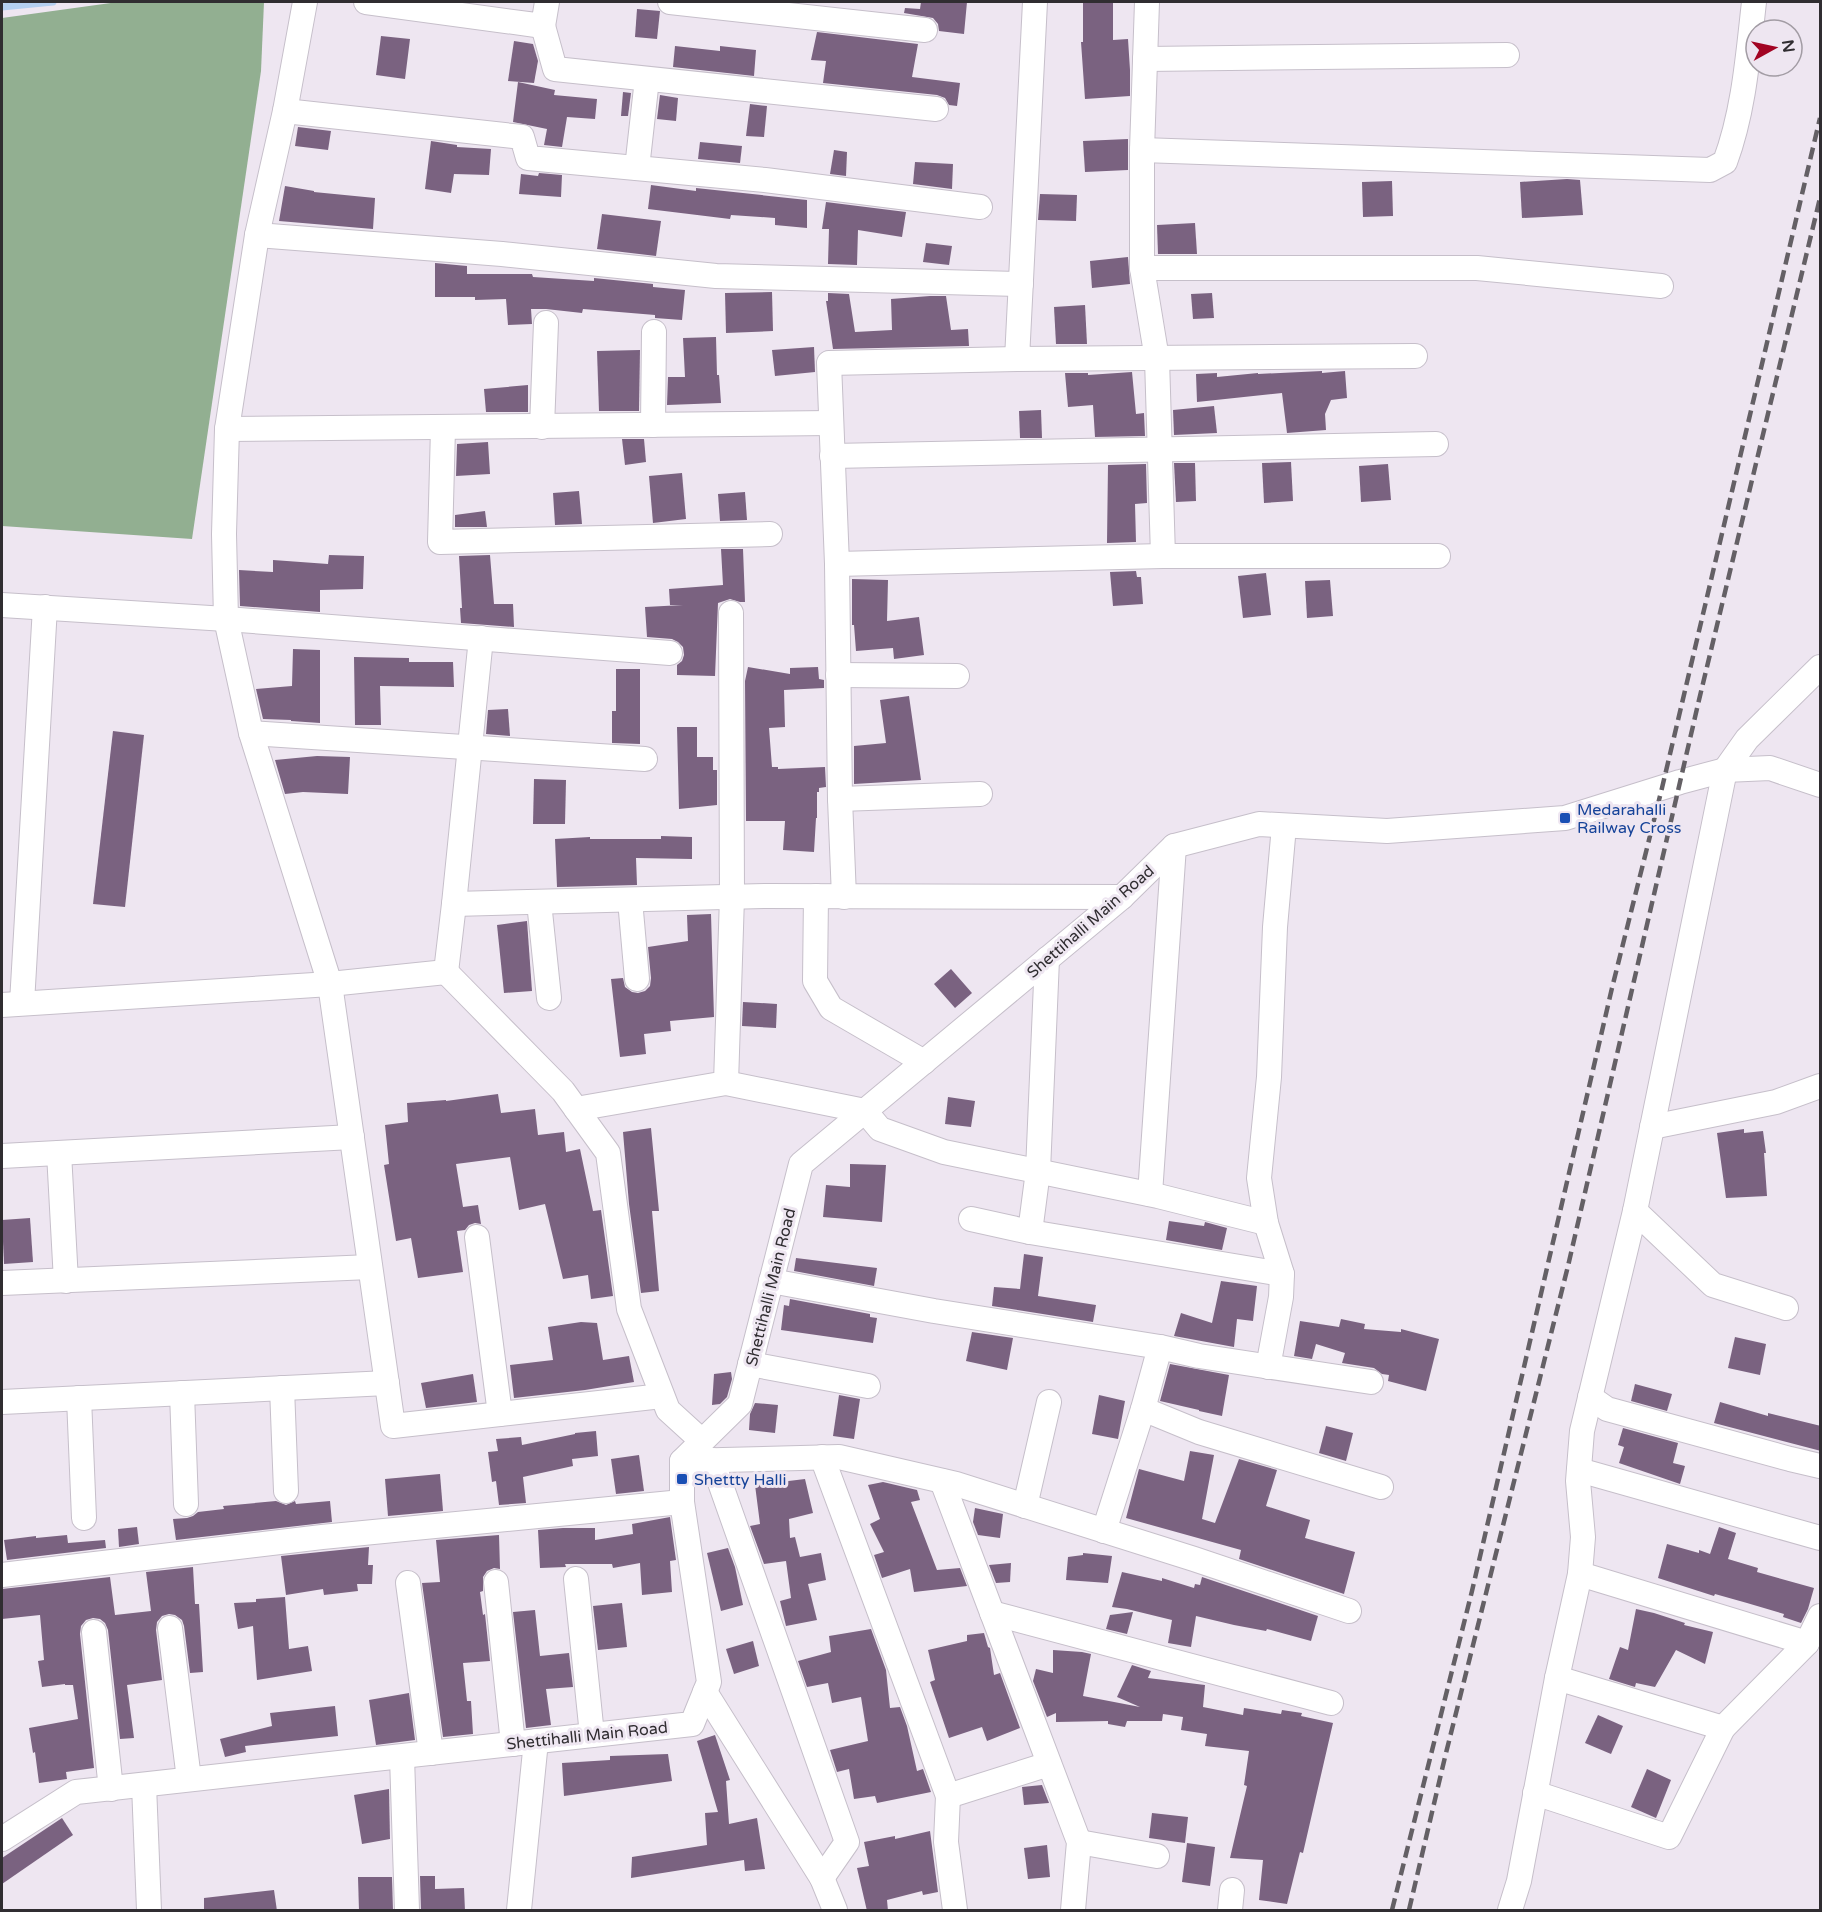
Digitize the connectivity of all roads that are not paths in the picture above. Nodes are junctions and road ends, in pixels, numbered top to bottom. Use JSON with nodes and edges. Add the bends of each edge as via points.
{"nodes":[{"id":1,"x":305,"y":2,"type":"edge"},
{"id":2,"x":366,"y":2,"type":"edge"},
{"id":3,"x":547,"y":2,"type":"edge"},
{"id":4,"x":670,"y":2,"type":"edge"},
{"id":5,"x":1035,"y":2,"type":"edge"},
{"id":6,"x":1147,"y":2,"type":"edge"},
{"id":7,"x":1754,"y":2,"type":"edge"},
{"id":8,"x":543,"y":26,"type":"junction"},
{"id":9,"x":925,"y":30,"type":"dead end"},
{"id":10,"x":1507,"y":55,"type":"dead end"},
{"id":11,"x":1145,"y":59,"type":"junction"},
{"id":12,"x":647,"y":79,"type":"junction"},
{"id":13,"x":936,"y":109,"type":"dead end"},
{"id":14,"x":285,"y":111,"type":"junction"},
{"id":15,"x":1142,"y":150,"type":"junction"},
{"id":16,"x":637,"y":168,"type":"junction"},
{"id":17,"x":980,"y":207,"type":"dead end"},
{"id":18,"x":257,"y":235,"type":"junction"},
{"id":19,"x":1142,"y":268,"type":"junction"},
{"id":20,"x":1021,"y":284,"type":"junction"},
{"id":21,"x":1661,"y":285,"type":"dead end"},
{"id":22,"x":546,"y":323,"type":"dead end"},
{"id":23,"x":654,"y":332,"type":"dead end"},
{"id":24,"x":1415,"y":356,"type":"dead end"},
{"id":25,"x":1017,"y":359,"type":"junction"},
{"id":26,"x":1157,"y":359,"type":"junction"},
{"id":27,"x":831,"y":423,"type":"junction"},
{"id":28,"x":653,"y":425,"type":"junction"},
{"id":29,"x":542,"y":426,"type":"junction"},
{"id":30,"x":443,"y":428,"type":"junction"},
{"id":31,"x":227,"y":429,"type":"junction"},
{"id":32,"x":1436,"y":444,"type":"dead end"},
{"id":33,"x":1161,"y":448,"type":"junction"},
{"id":34,"x":832,"y":456,"type":"junction"},
{"id":35,"x":770,"y":534,"type":"dead end"},
{"id":36,"x":1163,"y":556,"type":"junction"},
{"id":37,"x":1438,"y":556,"type":"dead end"},
{"id":38,"x":837,"y":564,"type":"junction"},
{"id":39,"x":2,"y":604,"type":"edge"},
{"id":40,"x":45,"y":607,"type":"junction"},
{"id":41,"x":731,"y":613,"type":"dead end"},
{"id":42,"x":226,"y":618,"type":"junction"},
{"id":43,"x":481,"y":638,"type":"junction"},
{"id":44,"x":670,"y":653,"type":"dead end"},
{"id":45,"x":1821,"y":667,"type":"edge"},
{"id":46,"x":838,"y":675,"type":"junction"},
{"id":47,"x":957,"y":676,"type":"dead end"},
{"id":48,"x":251,"y":733,"type":"junction"},
{"id":49,"x":470,"y":747,"type":"junction"},
{"id":50,"x":645,"y":759,"type":"dead end"},
{"id":51,"x":1725,"y":770,"type":"junction"},
{"id":52,"x":1821,"y":785,"type":"edge"},
{"id":53,"x":980,"y":794,"type":"dead end"},
{"id":54,"x":840,"y":799,"type":"junction"},
{"id":55,"x":1284,"y":825,"type":"junction"},
{"id":56,"x":1174,"y":846,"type":"junction"},
{"id":57,"x":816,"y":896,"type":"junction"},
{"id":58,"x":732,"y":897,"type":"junction"},
{"id":59,"x":844,"y":897,"type":"junction"},
{"id":60,"x":1122,"y":897,"type":"junction"},
{"id":61,"x":630,"y":900,"type":"junction"},
{"id":62,"x":539,"y":902,"type":"junction"},
{"id":63,"x":454,"y":904,"type":"junction"},
{"id":64,"x":1047,"y":959,"type":"junction"},
{"id":65,"x":446,"y":972,"type":"junction"},
{"id":66,"x":637,"y":979,"type":"dead end"},
{"id":67,"x":330,"y":984,"type":"junction"},
{"id":68,"x":549,"y":998,"type":"dead end"},
{"id":69,"x":12,"y":1004,"type":"edge"},
{"id":70,"x":924,"y":1062,"type":"junction"},
{"id":71,"x":726,"y":1083,"type":"junction"},
{"id":72,"x":1821,"y":1086,"type":"edge"},
{"id":73,"x":576,"y":1109,"type":"junction"},
{"id":74,"x":865,"y":1111,"type":"junction"},
{"id":75,"x":1652,"y":1127,"type":"junction"},
{"id":76,"x":352,"y":1137,"type":"junction"},
{"id":77,"x":59,"y":1153,"type":"junction"},
{"id":78,"x":2,"y":1156,"type":"edge"},
{"id":79,"x":1038,"y":1171,"type":"junction"},
{"id":80,"x":1150,"y":1194,"type":"junction"},
{"id":81,"x":1635,"y":1211,"type":"junction"},
{"id":82,"x":971,"y":1219,"type":"dead end"},
{"id":83,"x":1266,"y":1223,"type":"junction"},
{"id":84,"x":1030,"y":1232,"type":"junction"},
{"id":85,"x":477,"y":1236,"type":"dead end"},
{"id":86,"x":370,"y":1267,"type":"junction"},
{"id":87,"x":1282,"y":1274,"type":"junction"},
{"id":88,"x":66,"y":1281,"type":"junction"},
{"id":89,"x":771,"y":1281,"type":"junction"},
{"id":90,"x":2,"y":1284,"type":"edge"},
{"id":91,"x":1786,"y":1308,"type":"dead end"},
{"id":92,"x":1160,"y":1347,"type":"junction"},
{"id":93,"x":750,"y":1364,"type":"junction"},
{"id":94,"x":1268,"y":1367,"type":"junction"},
{"id":95,"x":1371,"y":1382,"type":"dead end"},
{"id":96,"x":387,"y":1383,"type":"junction"},
{"id":97,"x":868,"y":1386,"type":"dead end"},
{"id":98,"x":282,"y":1388,"type":"junction"},
{"id":99,"x":182,"y":1393,"type":"junction"},
{"id":100,"x":662,"y":1396,"type":"junction"},
{"id":101,"x":1590,"y":1397,"type":"junction"},
{"id":102,"x":79,"y":1398,"type":"junction"},
{"id":103,"x":2,"y":1402,"type":"edge"},
{"id":104,"x":1049,"y":1402,"type":"dead end"},
{"id":105,"x":1143,"y":1409,"type":"junction"},
{"id":106,"x":500,"y":1414,"type":"junction"},
{"id":107,"x":707,"y":1450,"type":"junction"},
{"id":108,"x":822,"y":1457,"type":"junction"},
{"id":109,"x":1821,"y":1466,"type":"edge"},
{"id":110,"x":1579,"y":1470,"type":"junction"},
{"id":111,"x":942,"y":1481,"type":"junction"},
{"id":112,"x":1382,"y":1487,"type":"dead end"},
{"id":113,"x":286,"y":1491,"type":"dead end"},
{"id":114,"x":682,"y":1502,"type":"junction"},
{"id":115,"x":186,"y":1504,"type":"dead end"},
{"id":116,"x":1025,"y":1506,"type":"junction"},
{"id":117,"x":84,"y":1518,"type":"dead end"},
{"id":118,"x":1104,"y":1531,"type":"junction"},
{"id":119,"x":1821,"y":1538,"type":"edge"},
{"id":120,"x":1580,"y":1574,"type":"junction"},
{"id":121,"x":2,"y":1575,"type":"edge"},
{"id":122,"x":576,"y":1579,"type":"dead end"},
{"id":123,"x":496,"y":1582,"type":"dead end"},
{"id":124,"x":408,"y":1583,"type":"dead end"},
{"id":125,"x":1349,"y":1611,"type":"dead end"},
{"id":126,"x":992,"y":1613,"type":"junction"},
{"id":127,"x":1821,"y":1616,"type":"edge"},
{"id":128,"x":170,"y":1628,"type":"dead end"},
{"id":129,"x":94,"y":1632,"type":"dead end"},
{"id":130,"x":1807,"y":1642,"type":"junction"},
{"id":131,"x":1557,"y":1678,"type":"junction"},
{"id":132,"x":705,"y":1692,"type":"junction"},
{"id":133,"x":1331,"y":1703,"type":"dead end"},
{"id":134,"x":1723,"y":1728,"type":"junction"},
{"id":135,"x":592,"y":1735,"type":"junction"},
{"id":136,"x":524,"y":1742,"type":"junction"},
{"id":137,"x":431,"y":1753,"type":"junction"},
{"id":138,"x":402,"y":1757,"type":"junction"},
{"id":139,"x":1049,"y":1764,"type":"junction"},
{"id":140,"x":189,"y":1779,"type":"junction"},
{"id":141,"x":144,"y":1785,"type":"junction"},
{"id":142,"x":111,"y":1788,"type":"junction"},
{"id":143,"x":1535,"y":1793,"type":"junction"},
{"id":144,"x":948,"y":1796,"type":"junction"},
{"id":145,"x":3,"y":1836,"type":"edge"},
{"id":146,"x":1079,"y":1842,"type":"junction"},
{"id":147,"x":1157,"y":1856,"type":"dead end"},
{"id":148,"x":822,"y":1878,"type":"junction"},
{"id":149,"x":149,"y":1911,"type":"edge"},
{"id":150,"x":407,"y":1911,"type":"edge"},
{"id":151,"x":519,"y":1911,"type":"edge"},
{"id":152,"x":835,"y":1911,"type":"edge"},
{"id":153,"x":955,"y":1911,"type":"edge"},
{"id":154,"x":1073,"y":1911,"type":"edge"},
{"id":155,"x":1510,"y":1911,"type":"edge"}],
"edges":[{"from":1,"to":14,"type":"street"},
{"from":2,"to":8,"type":"street"},
{"from":3,"to":8,"type":"street"},
{"from":4,"to":9,"type":"street"},
{"from":5,"to":20,"type":"street"},
{"from":6,"to":11,"type":"street"},
{"from":7,"to":15,"type":"street","via":[[1734,136],[1725,162],[1710,170]]},
{"from":8,"to":12,"type":"street","via":[[555,69]]},
{"from":10,"to":11,"type":"street"},
{"from":11,"to":15,"type":"street"},
{"from":12,"to":13,"type":"street"},
{"from":12,"to":16,"type":"street"},
{"from":14,"to":16,"type":"street","via":[[522,137],[528,158]]},
{"from":14,"to":18,"type":"street"},
{"from":15,"to":19,"type":"street"},
{"from":16,"to":17,"type":"street"},
{"from":18,"to":20,"type":"street","via":[[716,276]]},
{"from":18,"to":31,"type":"street"},
{"from":19,"to":21,"type":"street","via":[[1477,268]]},
{"from":19,"to":26,"type":"street"},
{"from":20,"to":25,"type":"street"},
{"from":22,"to":29,"type":"street"},
{"from":23,"to":28,"type":"street"},
{"from":24,"to":26,"type":"street"},
{"from":25,"to":26,"type":"street"},
{"from":25,"to":27,"type":"street","via":[[829,363]]},
{"from":26,"to":33,"type":"street"},
{"from":27,"to":28,"type":"street"},
{"from":27,"to":34,"type":"street"},
{"from":28,"to":29,"type":"street"},
{"from":29,"to":30,"type":"street"},
{"from":30,"to":31,"type":"street"},
{"from":30,"to":35,"type":"street","via":[[440,542]]},
{"from":31,"to":42,"type":"street"},
{"from":32,"to":33,"type":"street"},
{"from":33,"to":34,"type":"street"},
{"from":33,"to":36,"type":"street"},
{"from":34,"to":38,"type":"street"},
{"from":36,"to":37,"type":"street"},
{"from":36,"to":38,"type":"street"},
{"from":38,"to":46,"type":"street"},
{"from":39,"to":40,"type":"street"},
{"from":40,"to":42,"type":"street"},
{"from":40,"to":69,"type":"street"},
{"from":41,"to":58,"type":"street"},
{"from":42,"to":43,"type":"street"},
{"from":42,"to":48,"type":"street"},
{"from":43,"to":44,"type":"street"},
{"from":43,"to":49,"type":"street"},
{"from":45,"to":51,"type":"street","via":[[1747,739]]},
{"from":46,"to":47,"type":"street"},
{"from":46,"to":54,"type":"street"},
{"from":48,"to":49,"type":"street"},
{"from":48,"to":67,"type":"street"},
{"from":49,"to":50,"type":"street"},
{"from":49,"to":63,"type":"street"},
{"from":51,"to":52,"type":"street","name":"Shettihalli Main Road","via":[[1770,768]]},
{"from":51,"to":55,"type":"street","name":"Shettihalli Main Road","via":[[1565,818],[1387,831]]},
{"from":51,"to":75,"type":"street"},
{"from":53,"to":54,"type":"street"},
{"from":54,"to":59,"type":"street"},
{"from":55,"to":56,"type":"street","name":"Shettihalli Main Road","via":[[1259,824]]},
{"from":55,"to":83,"type":"street","via":[[1259,1178]]},
{"from":56,"to":60,"type":"street","name":"Shettihalli Main Road"},
{"from":56,"to":80,"type":"street"},
{"from":57,"to":58,"type":"street"},
{"from":57,"to":59,"type":"street"},
{"from":57,"to":70,"type":"street","via":[[815,981],[831,1008]]},
{"from":58,"to":61,"type":"street"},
{"from":58,"to":71,"type":"street"},
{"from":59,"to":60,"type":"street"},
{"from":60,"to":64,"type":"street","name":"Shettihalli Main Road"},
{"from":61,"to":62,"type":"street"},
{"from":61,"to":66,"type":"street"},
{"from":62,"to":63,"type":"street"},
{"from":62,"to":68,"type":"street"},
{"from":63,"to":65,"type":"street"},
{"from":64,"to":70,"type":"street","name":"Shettihalli Main Road"},
{"from":64,"to":79,"type":"street"},
{"from":65,"to":67,"type":"street"},
{"from":65,"to":73,"type":"street"},
{"from":67,"to":69,"type":"street"},
{"from":67,"to":76,"type":"street"},
{"from":70,"to":74,"type":"street","name":"Shettihalli Main Road"},
{"from":71,"to":73,"type":"street"},
{"from":71,"to":74,"type":"street"},
{"from":72,"to":75,"type":"street","via":[[1776,1102]]},
{"from":73,"to":100,"type":"street","via":[[608,1153],[629,1309]]},
{"from":74,"to":79,"type":"street","via":[[880,1129],[944,1152]]},
{"from":74,"to":89,"type":"street","name":"Shettihalli Main Road","via":[[801,1164]]},
{"from":75,"to":81,"type":"street"},
{"from":76,"to":77,"type":"street"},
{"from":76,"to":86,"type":"street"},
{"from":77,"to":78,"type":"street"},
{"from":77,"to":88,"type":"street"},
{"from":79,"to":80,"type":"street"},
{"from":79,"to":84,"type":"street"},
{"from":80,"to":83,"type":"street"},
{"from":81,"to":91,"type":"street","via":[[1713,1286]]},
{"from":81,"to":101,"type":"street"},
{"from":82,"to":84,"type":"street"},
{"from":83,"to":87,"type":"street"},
{"from":84,"to":87,"type":"street"},
{"from":85,"to":106,"type":"street"},
{"from":86,"to":88,"type":"street"},
{"from":86,"to":96,"type":"street"},
{"from":87,"to":94,"type":"street"},
{"from":88,"to":90,"type":"street"},
{"from":89,"to":92,"type":"street"},
{"from":89,"to":93,"type":"street","name":"Shettihalli Main Road"},
{"from":92,"to":94,"type":"street"},
{"from":92,"to":105,"type":"street"},
{"from":93,"to":97,"type":"street"},
{"from":93,"to":107,"type":"street","name":"Shettihalli Main Road","via":[[740,1404]]},
{"from":94,"to":95,"type":"street"},
{"from":96,"to":98,"type":"street"},
{"from":96,"to":106,"type":"street","via":[[393,1426]]},
{"from":98,"to":99,"type":"street"},
{"from":98,"to":113,"type":"street"},
{"from":99,"to":102,"type":"street"},
{"from":99,"to":115,"type":"street"},
{"from":100,"to":106,"type":"street"},
{"from":100,"to":107,"type":"street","via":[[668,1410]]},
{"from":101,"to":109,"type":"street","via":[[1607,1408]]},
{"from":101,"to":110,"type":"street"},
{"from":102,"to":103,"type":"street"},
{"from":102,"to":117,"type":"street"},
{"from":104,"to":116,"type":"street"},
{"from":105,"to":112,"type":"street","via":[[1199,1432]]},
{"from":105,"to":118,"type":"street"},
{"from":107,"to":108,"type":"street"},
{"from":107,"to":114,"type":"street","name":"Shettihalli Main Road","via":[[682,1461]]},
{"from":107,"to":148,"type":"street","via":[[847,1842]]},
{"from":108,"to":111,"type":"street","via":[[839,1457]]},
{"from":108,"to":144,"type":"street"},
{"from":110,"to":119,"type":"street"},
{"from":110,"to":120,"type":"street","via":[[1583,1537]]},
{"from":111,"to":116,"type":"street"},
{"from":111,"to":126,"type":"street"},
{"from":114,"to":121,"type":"street","via":[[322,1537]]},
{"from":114,"to":132,"type":"street","name":"Shettihalli Main Road","via":[[709,1682]]},
{"from":116,"to":118,"type":"street"},
{"from":118,"to":125,"type":"street"},
{"from":120,"to":130,"type":"street"},
{"from":120,"to":131,"type":"street"},
{"from":122,"to":135,"type":"street"},
{"from":123,"to":136,"type":"street"},
{"from":124,"to":137,"type":"street"},
{"from":126,"to":133,"type":"street"},
{"from":126,"to":139,"type":"street"},
{"from":127,"to":130,"type":"street"},
{"from":128,"to":140,"type":"street"},
{"from":129,"to":142,"type":"street"},
{"from":130,"to":134,"type":"street"},
{"from":131,"to":134,"type":"street"},
{"from":131,"to":143,"type":"street"},
{"from":132,"to":135,"type":"street","name":"Shettihalli Main Road","via":[[692,1724]]},
{"from":132,"to":148,"type":"street"},
{"from":134,"to":143,"type":"street","via":[[1669,1837]]},
{"from":135,"to":136,"type":"street","name":"Shettihalli Main Road"},
{"from":136,"to":137,"type":"street","name":"Shettihalli Main Road"},
{"from":136,"to":151,"type":"street"},
{"from":137,"to":138,"type":"street","name":"Shettihalli Main Road"},
{"from":138,"to":140,"type":"street","name":"Shettihalli Main Road"},
{"from":138,"to":150,"type":"street"},
{"from":139,"to":144,"type":"street"},
{"from":139,"to":146,"type":"street"},
{"from":140,"to":141,"type":"street","name":"Shettihalli Main Road"},
{"from":141,"to":142,"type":"street","name":"Shettihalli Main Road"},
{"from":141,"to":149,"type":"street"},
{"from":142,"to":145,"type":"street","name":"Shettihalli Main Road","via":[[76,1792]]},
{"from":143,"to":155,"type":"street"},
{"from":144,"to":153,"type":"street","via":[[946,1842]]},
{"from":146,"to":147,"type":"street"},
{"from":146,"to":154,"type":"street"},
{"from":148,"to":152,"type":"street"}]}
